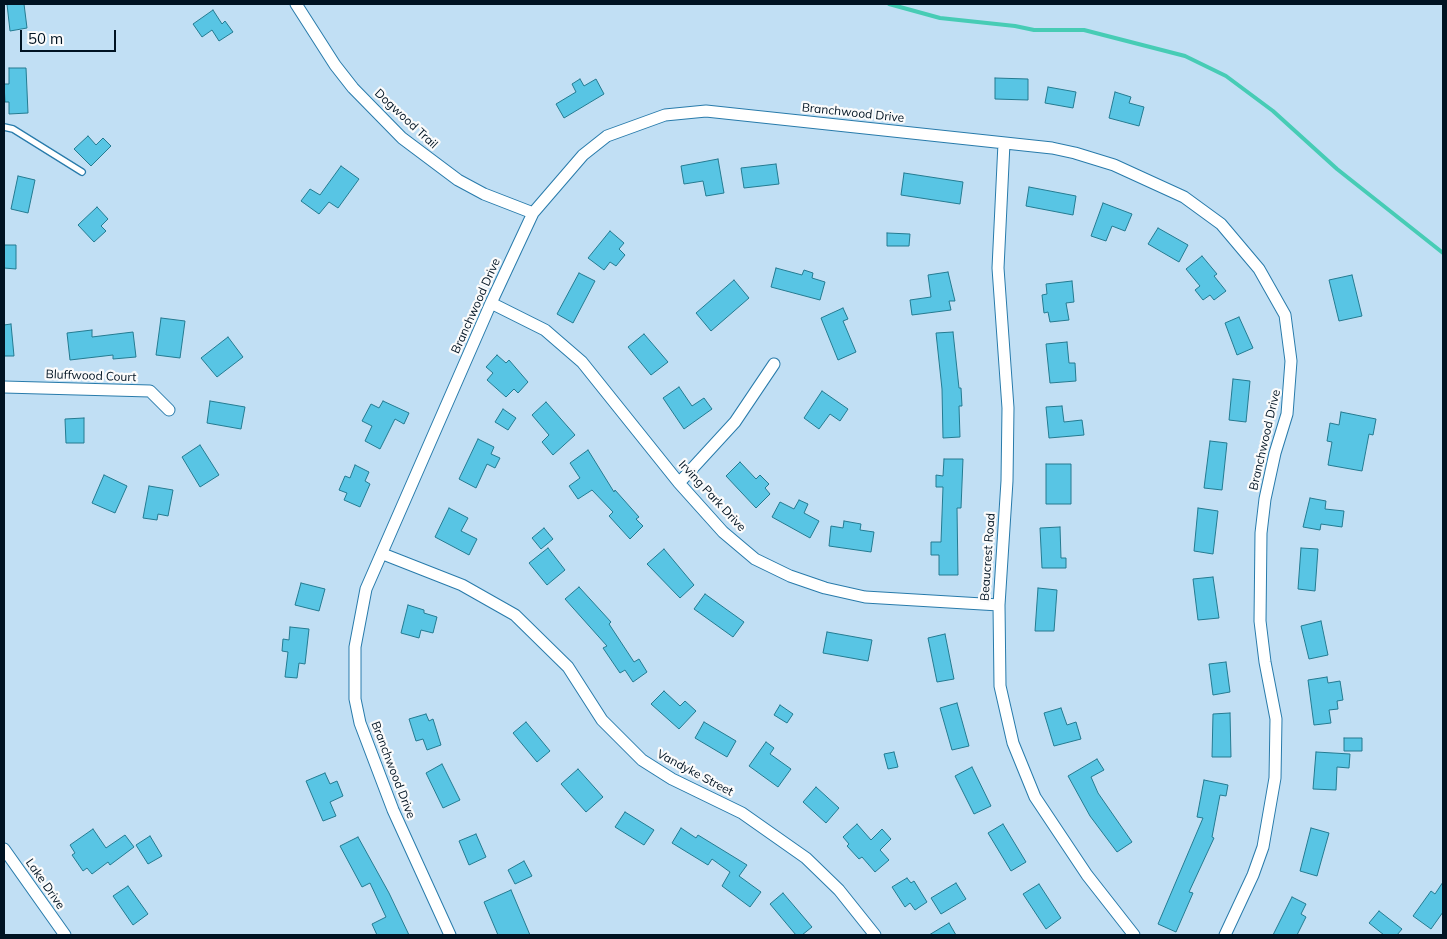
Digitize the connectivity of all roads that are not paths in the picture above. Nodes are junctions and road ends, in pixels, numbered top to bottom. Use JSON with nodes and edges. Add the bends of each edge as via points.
{"nodes":[{"id":1,"x":296,"y":4,"type":"edge"},
{"id":2,"x":4,"y":128,"type":"edge"},
{"id":3,"x":1004,"y":143,"type":"junction"},
{"id":4,"x":82,"y":172,"type":"dead end"},
{"id":5,"x":533,"y":214,"type":"junction"},
{"id":6,"x":491,"y":303,"type":"junction"},
{"id":7,"x":774,"y":364,"type":"dead end"},
{"id":8,"x":4,"y":387,"type":"edge"},
{"id":9,"x":169,"y":410,"type":"dead end"},
{"id":10,"x":679,"y":483,"type":"junction"},
{"id":11,"x":383,"y":554,"type":"junction"},
{"id":12,"x":999,"y":605,"type":"junction"},
{"id":13,"x":4,"y":849,"type":"edge"},
{"id":14,"x":65,"y":935,"type":"edge"},
{"id":15,"x":450,"y":935,"type":"edge"},
{"id":16,"x":875,"y":935,"type":"edge"},
{"id":17,"x":1134,"y":935,"type":"edge"},
{"id":18,"x":1225,"y":935,"type":"edge"}],
"edges":[{"from":1,"to":5,"type":"street","name":"Dogwood Trail","via":[[353,88],[402,138],[458,180]]},
{"from":2,"to":4,"type":"lane","via":[[29,138]]},
{"from":3,"to":5,"type":"street","name":"Branchwood Drive","via":[[706,111],[665,115],[607,136],[582,155]]},
{"from":3,"to":12,"type":"street","name":"Beaucrest Road","via":[[998,268],[1008,408],[1008,463]]},
{"from":3,"to":18,"type":"street","name":"Branchwood Drive","via":[[1075,153],[1114,165],[1184,197],[1221,224],[1240,246],[1259,269],[1285,315],[1292,361],[1291,391],[1265,499],[1259,586],[1264,662],[1276,719],[1275,778],[1263,847]]},
{"from":5,"to":6,"type":"street","name":"Branchwood Drive"},
{"from":6,"to":10,"type":"street","name":"Irving Park Drive","via":[[544,330],[582,362]]},
{"from":6,"to":11,"type":"street","name":"Branchwood Drive"},
{"from":7,"to":10,"type":"street","via":[[735,422]]},
{"from":8,"to":9,"type":"street","name":"Bluffwood Court","via":[[150,391]]},
{"from":10,"to":12,"type":"street","name":"Irving Park Drive","via":[[723,532],[755,558],[790,576],[865,597]]},
{"from":11,"to":15,"type":"street","name":"Branchwood Drive","via":[[366,589],[354,647],[360,723],[378,773]]},
{"from":11,"to":16,"type":"street","name":"Vandyke Street","via":[[462,585],[515,615],[568,667],[602,720],[642,760],[672,779],[742,813],[806,858],[839,890]]},
{"from":12,"to":17,"type":"street","name":"Beaucrest Road","via":[[1000,686],[1005,715],[1023,770],[1054,827]]},
{"from":13,"to":14,"type":"street","name":"Lake Drive"}]}
